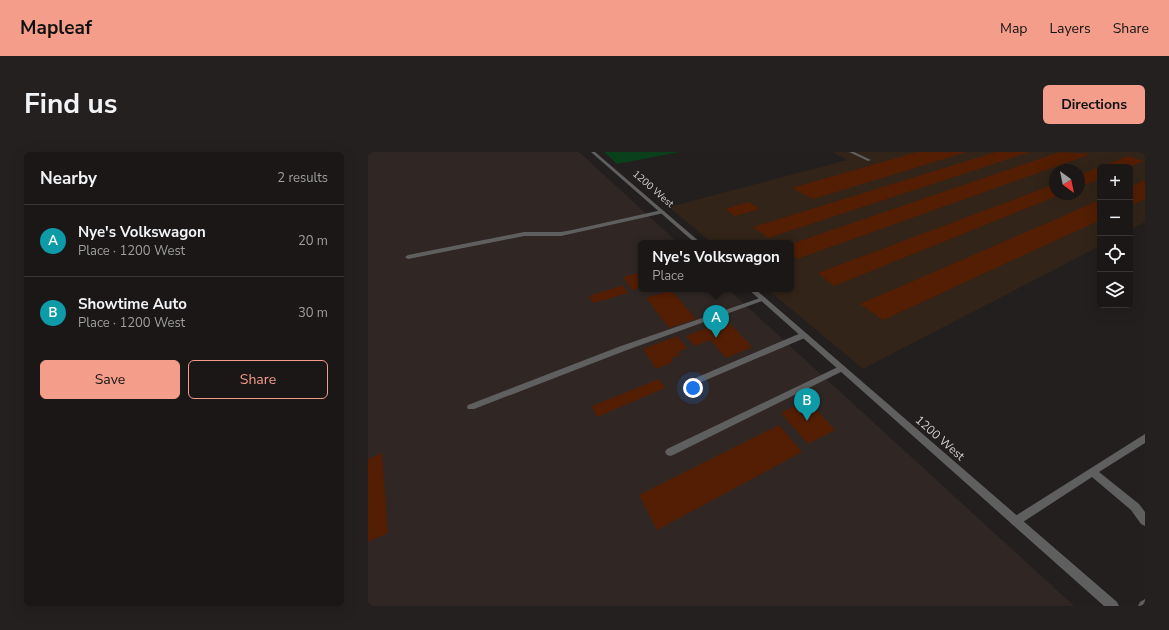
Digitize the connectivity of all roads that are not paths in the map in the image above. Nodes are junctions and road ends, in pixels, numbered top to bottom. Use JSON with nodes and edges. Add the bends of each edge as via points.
{"nodes":[{"id":1,"x":594,"y":152,"type":"edge"},
{"id":2,"x":851,"y":152,"type":"edge"},
{"id":3,"x":869,"y":160,"type":"dead end"},
{"id":4,"x":662,"y":212,"type":"junction"},
{"id":5,"x":695,"y":240,"type":"edge"},
{"id":6,"x":408,"y":257,"type":"dead end"},
{"id":7,"x":755,"y":292,"type":"edge"},
{"id":8,"x":763,"y":299,"type":"junction"},
{"id":9,"x":804,"y":335,"type":"junction"},
{"id":10,"x":842,"y":368,"type":"junction"},
{"id":11,"x":689,"y":384,"type":"dead end"},
{"id":12,"x":471,"y":407,"type":"dead end"},
{"id":13,"x":1145,"y":438,"type":"edge"},
{"id":14,"x":670,"y":452,"type":"dead end"},
{"id":15,"x":1092,"y":472,"type":"junction"},
{"id":16,"x":1016,"y":521,"type":"junction"},
{"id":17,"x":1145,"y":521,"type":"edge"},
{"id":18,"x":1113,"y":606,"type":"edge"}],
"edges":[{"from":1,"to":4,"type":"street","name":"1200 West"},
{"from":2,"to":3,"type":"street"},
{"from":4,"to":5,"type":"street","name":"1200 West"},
{"from":4,"to":6,"type":"street","via":[[561,234],[524,234]]},
{"from":7,"to":8,"type":"street","name":"1200 West"},
{"from":8,"to":9,"type":"street","name":"1200 West"},
{"from":8,"to":12,"type":"street","via":[[624,348]]},
{"from":9,"to":10,"type":"street","name":"1200 West"},
{"from":9,"to":11,"type":"street"},
{"from":10,"to":14,"type":"street"},
{"from":10,"to":16,"type":"street","name":"1200 West"},
{"from":13,"to":15,"type":"street"},
{"from":15,"to":16,"type":"street"},
{"from":15,"to":17,"type":"street","via":[[1135,506]]},
{"from":16,"to":18,"type":"street","name":"1200 West"}]}
